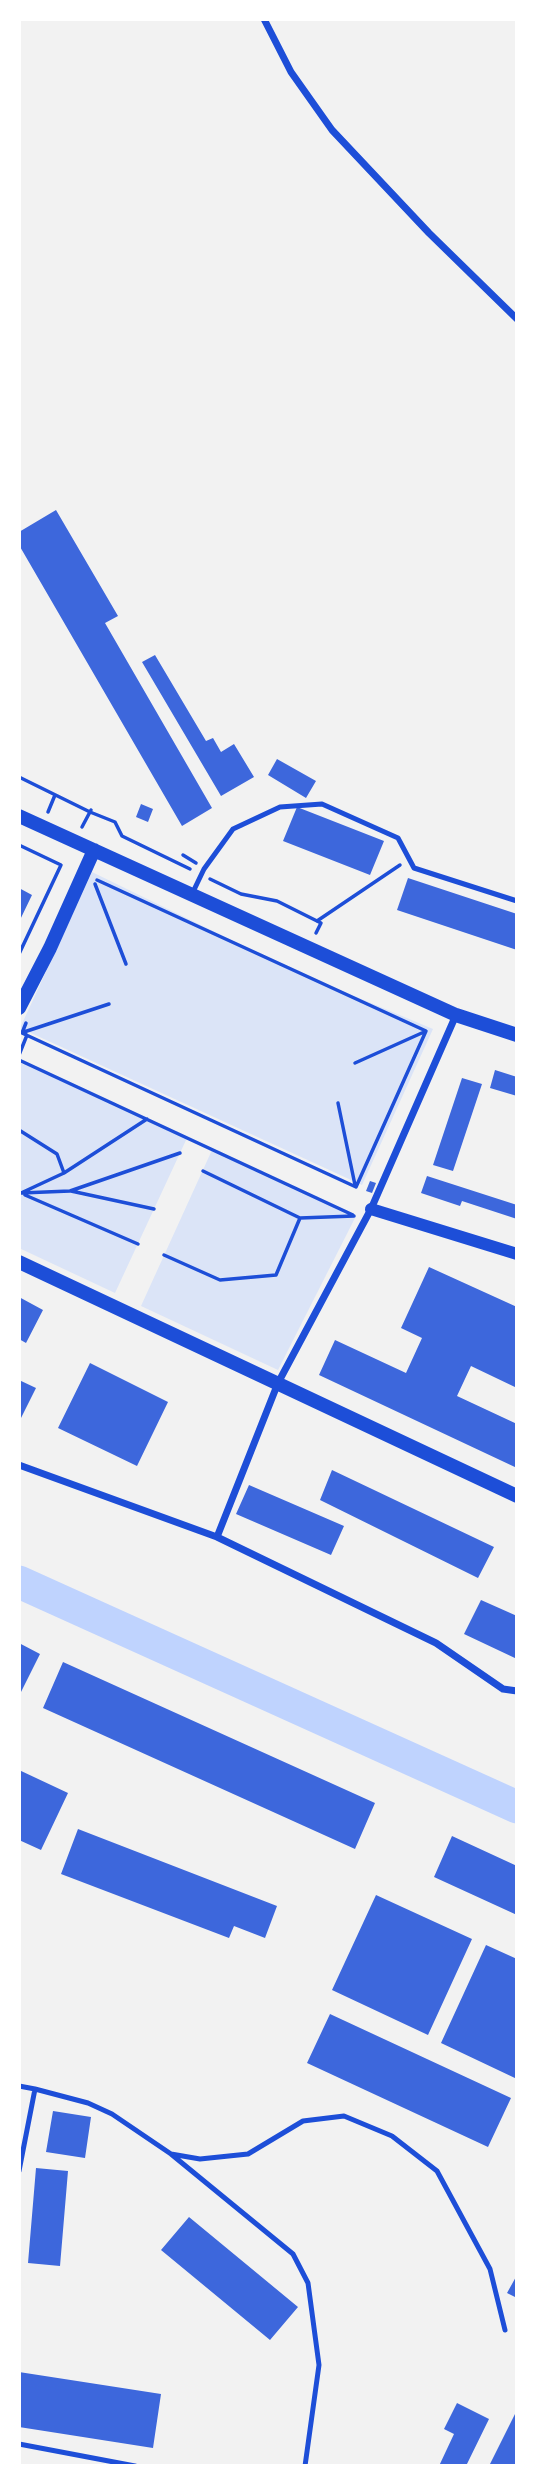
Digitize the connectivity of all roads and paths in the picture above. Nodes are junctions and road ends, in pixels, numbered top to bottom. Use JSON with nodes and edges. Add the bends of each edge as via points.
{"nodes":[{"id":1,"x":264,"y":19,"type":"edge"},
{"id":2,"x":517,"y":319,"type":"edge"},
{"id":3,"x":19,"y":776,"type":"edge"},
{"id":4,"x":19,"y":816,"type":"edge"},
{"id":5,"x":19,"y":845,"type":"edge"},
{"id":6,"x":94,"y":850,"type":"junction"},
{"id":7,"x":409,"y":859,"type":"junction"},
{"id":8,"x":202,"y":875,"type":"junction"},
{"id":9,"x":92,"y":878,"type":"junction"},
{"id":10,"x":88,"y":887,"type":"dead end"},
{"id":11,"x":192,"y":895,"type":"junction"},
{"id":12,"x":517,"y":901,"type":"edge"},
{"id":13,"x":19,"y":954,"type":"edge"},
{"id":14,"x":126,"y":964,"type":"dead end"},
{"id":15,"x":109,"y":1004,"type":"dead end"},
{"id":16,"x":23,"y":1014,"type":"edge"},
{"id":17,"x":456,"y":1015,"type":"junction"},
{"id":18,"x":426,"y":1031,"type":"junction"},
{"id":19,"x":22,"y":1033,"type":"junction"},
{"id":20,"x":27,"y":1035,"type":"junction"},
{"id":21,"x":517,"y":1035,"type":"edge"},
{"id":22,"x":19,"y":1055,"type":"edge"},
{"id":23,"x":19,"y":1060,"type":"edge"},
{"id":24,"x":355,"y":1063,"type":"dead end"},
{"id":25,"x":338,"y":1103,"type":"dead end"},
{"id":26,"x":147,"y":1119,"type":"junction"},
{"id":27,"x":19,"y":1130,"type":"edge"},
{"id":28,"x":180,"y":1153,"type":"dead end"},
{"id":29,"x":202,"y":1171,"type":"dead end"},
{"id":30,"x":64,"y":1173,"type":"junction"},
{"id":31,"x":356,"y":1187,"type":"junction"},
{"id":32,"x":70,"y":1191,"type":"junction"},
{"id":33,"x":20,"y":1193,"type":"edge"},
{"id":34,"x":154,"y":1209,"type":"dead end"},
{"id":35,"x":371,"y":1209,"type":"junction"},
{"id":36,"x":300,"y":1218,"type":"junction"},
{"id":37,"x":138,"y":1244,"type":"dead end"},
{"id":38,"x":517,"y":1254,"type":"edge"},
{"id":39,"x":164,"y":1255,"type":"dead end"},
{"id":40,"x":19,"y":1262,"type":"edge"},
{"id":41,"x":278,"y":1383,"type":"junction"},
{"id":42,"x":19,"y":1465,"type":"edge"},
{"id":43,"x":517,"y":1496,"type":"edge"},
{"id":44,"x":217,"y":1536,"type":"junction"},
{"id":45,"x":517,"y":1691,"type":"edge"},
{"id":46,"x":19,"y":2086,"type":"edge"},
{"id":47,"x":35,"y":2089,"type":"junction"},
{"id":48,"x":171,"y":2154,"type":"junction"},
{"id":49,"x":19,"y":2171,"type":"edge"},
{"id":50,"x":505,"y":2330,"type":"dead end"},
{"id":51,"x":19,"y":2444,"type":"edge"},
{"id":52,"x":135,"y":2466,"type":"edge"},
{"id":53,"x":305,"y":2466,"type":"edge"}],
"edges":[{"from":1,"to":2,"type":"street","via":[[291,72],[332,130]]},
{"from":3,"to":8,"type":"path","via":[[115,822],[122,836]]},
{"from":4,"to":6,"type":"main road"},
{"from":5,"to":13,"type":"path","via":[[61,865]]},
{"from":6,"to":11,"type":"main road"},
{"from":6,"to":16,"type":"main road"},
{"from":7,"to":8,"type":"path","via":[[319,922],[277,901],[241,894]]},
{"from":7,"to":8,"type":"lane","via":[[398,838],[322,804],[281,807],[233,829]]},
{"from":7,"to":12,"type":"lane","via":[[414,868]]},
{"from":8,"to":11,"type":"lane"},
{"from":9,"to":10,"type":"path"},
{"from":9,"to":14,"type":"path"},
{"from":9,"to":18,"type":"path"},
{"from":11,"to":17,"type":"main road"},
{"from":15,"to":19,"type":"path"},
{"from":16,"to":19,"type":"path"},
{"from":17,"to":21,"type":"main road"},
{"from":17,"to":35,"type":"street"},
{"from":18,"to":24,"type":"path"},
{"from":18,"to":31,"type":"path"},
{"from":19,"to":20,"type":"path"},
{"from":20,"to":22,"type":"path"},
{"from":20,"to":31,"type":"path"},
{"from":23,"to":26,"type":"path"},
{"from":25,"to":31,"type":"path"},
{"from":26,"to":30,"type":"path"},
{"from":26,"to":36,"type":"path","via":[[356,1216]]},
{"from":27,"to":30,"type":"path","via":[[57,1154]]},
{"from":28,"to":32,"type":"path"},
{"from":29,"to":36,"type":"path"},
{"from":30,"to":33,"type":"path"},
{"from":32,"to":33,"type":"path"},
{"from":32,"to":34,"type":"path"},
{"from":33,"to":37,"type":"path"},
{"from":35,"to":38,"type":"street"},
{"from":35,"to":41,"type":"street"},
{"from":36,"to":39,"type":"path","via":[[276,1275],[220,1280]]},
{"from":40,"to":41,"type":"main road"},
{"from":41,"to":43,"type":"main road"},
{"from":41,"to":44,"type":"street"},
{"from":42,"to":44,"type":"street"},
{"from":44,"to":45,"type":"street","via":[[436,1643],[503,1689]]},
{"from":46,"to":47,"type":"lane"},
{"from":47,"to":48,"type":"lane","via":[[112,2114]]},
{"from":47,"to":49,"type":"lane"},
{"from":48,"to":50,"type":"lane","via":[[200,2159],[248,2154],[303,2121],[344,2116],[392,2136],[438,2171],[490,2269]]},
{"from":48,"to":53,"type":"lane","via":[[293,2254],[308,2283],[319,2365]]},
{"from":51,"to":52,"type":"lane"}]}
